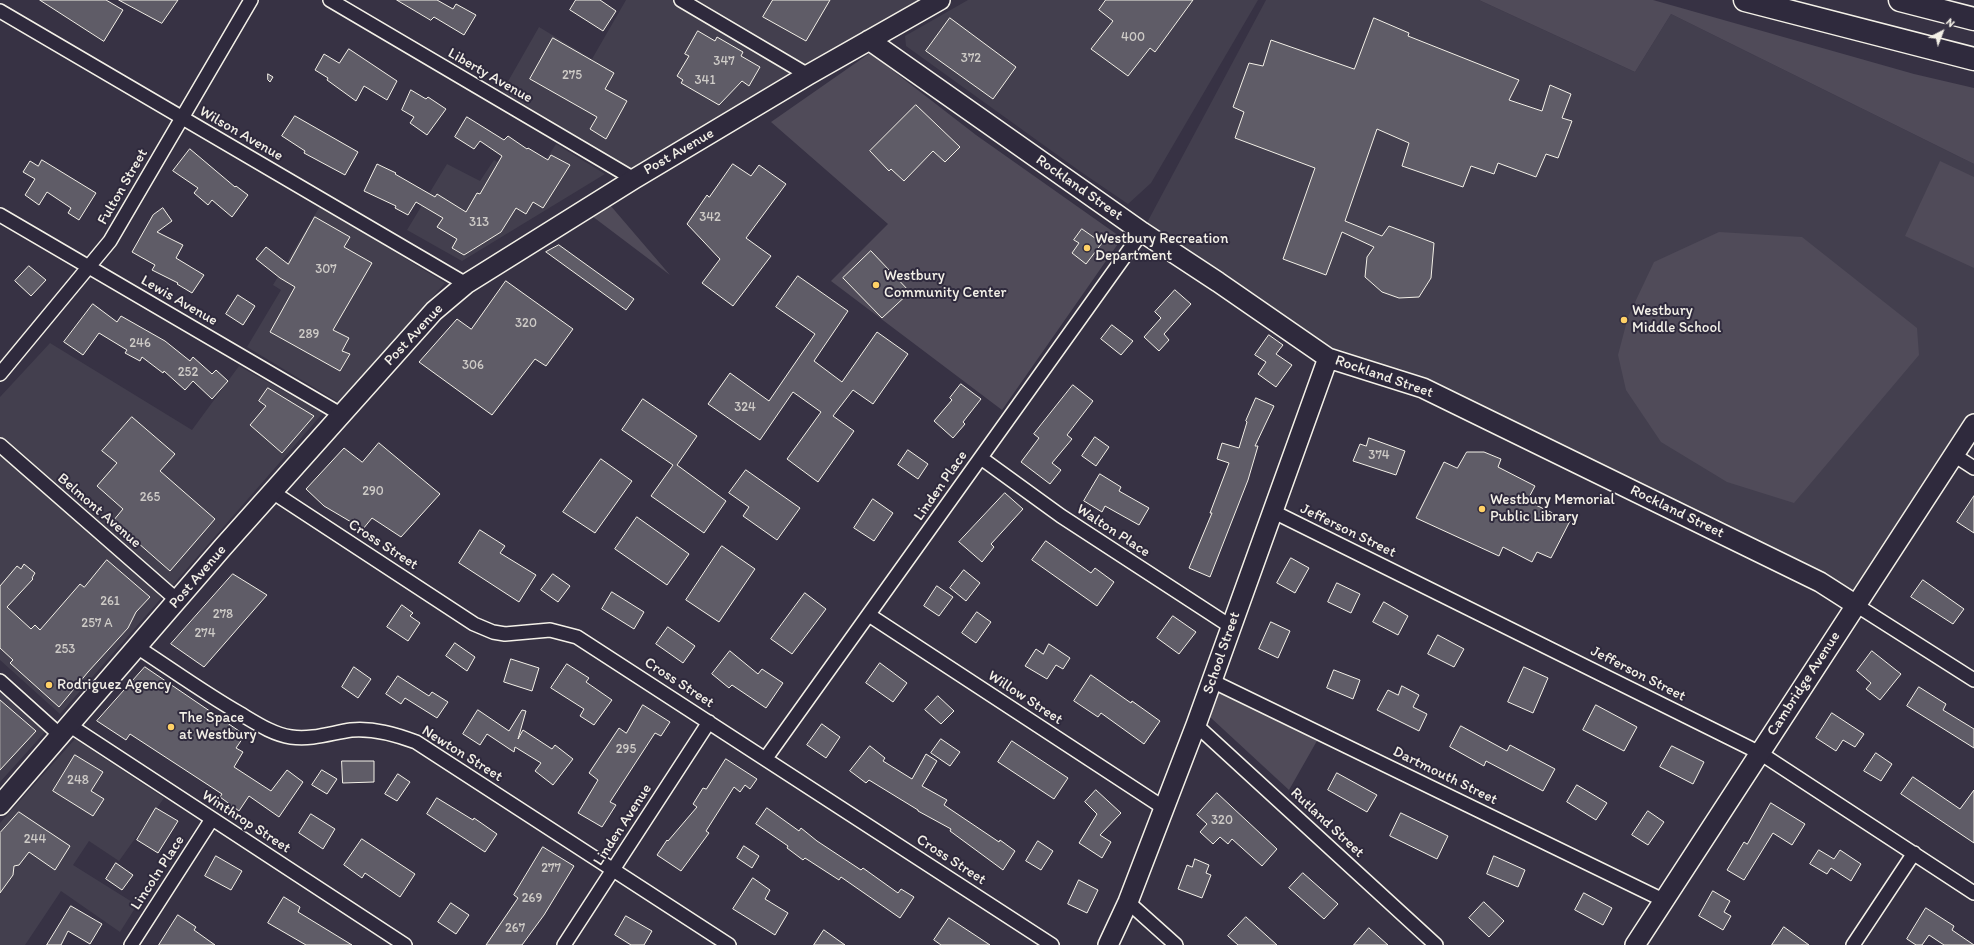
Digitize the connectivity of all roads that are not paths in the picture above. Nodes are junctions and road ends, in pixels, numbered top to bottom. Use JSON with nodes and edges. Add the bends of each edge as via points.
{"nodes":[{"id":1,"x":251,"y":0,"type":"edge"},
{"id":2,"x":330,"y":0,"type":"edge"},
{"id":3,"x":681,"y":0,"type":"edge"},
{"id":4,"x":940,"y":0,"type":"edge"},
{"id":5,"x":1745,"y":0,"type":"edge"},
{"id":6,"x":1900,"y":0,"type":"edge"},
{"id":7,"x":0,"y":11,"type":"edge"},
{"id":8,"x":1974,"y":19,"type":"edge"},
{"id":9,"x":869,"y":40,"type":"junction"},
{"id":10,"x":1974,"y":59,"type":"edge"},
{"id":11,"x":808,"y":75,"type":"junction"},
{"id":12,"x":182,"y":118,"type":"junction"},
{"id":13,"x":634,"y":179,"type":"junction"},
{"id":14,"x":0,"y":215,"type":"edge"},
{"id":15,"x":1142,"y":232,"type":"junction"},
{"id":16,"x":89,"y":266,"type":"junction"},
{"id":17,"x":466,"y":284,"type":"junction"},
{"id":18,"x":1328,"y":358,"type":"junction"},
{"id":19,"x":0,"y":374,"type":"edge"},
{"id":20,"x":342,"y":415,"type":"junction"},
{"id":21,"x":1974,"y":424,"type":"edge"},
{"id":22,"x":0,"y":445,"type":"edge"},
{"id":23,"x":1954,"y":455,"type":"junction"},
{"id":24,"x":981,"y":458,"type":"junction"},
{"id":25,"x":1974,"y":468,"type":"edge"},
{"id":26,"x":274,"y":493,"type":"junction"},
{"id":27,"x":1272,"y":512,"type":"junction"},
{"id":28,"x":177,"y":600,"type":"junction"},
{"id":29,"x":1856,"y":605,"type":"junction"},
{"id":30,"x":869,"y":615,"type":"junction"},
{"id":31,"x":1230,"y":626,"type":"junction"},
{"id":32,"x":137,"y":647,"type":"junction"},
{"id":33,"x":0,"y":680,"type":"edge"},
{"id":34,"x":1974,"y":680,"type":"edge"},
{"id":35,"x":1212,"y":681,"type":"junction"},
{"id":36,"x":710,"y":722,"type":"junction"},
{"id":37,"x":1196,"y":724,"type":"junction"},
{"id":38,"x":65,"y":730,"type":"junction"},
{"id":39,"x":1760,"y":752,"type":"junction"},
{"id":40,"x":766,"y":758,"type":"junction"},
{"id":41,"x":0,"y":805,"type":"edge"},
{"id":42,"x":1164,"y":808,"type":"junction"},
{"id":43,"x":212,"y":819,"type":"junction"},
{"id":44,"x":1914,"y":853,"type":"junction"},
{"id":45,"x":613,"y":870,"type":"junction"},
{"id":46,"x":1974,"y":894,"type":"edge"},
{"id":47,"x":1663,"y":900,"type":"junction"},
{"id":48,"x":1128,"y":902,"type":"junction"},
{"id":49,"x":131,"y":945,"type":"edge"},
{"id":50,"x":405,"y":945,"type":"edge"},
{"id":51,"x":564,"y":945,"type":"edge"},
{"id":52,"x":729,"y":945,"type":"edge"},
{"id":53,"x":1052,"y":945,"type":"edge"},
{"id":54,"x":1108,"y":945,"type":"edge"},
{"id":55,"x":1176,"y":945,"type":"edge"},
{"id":56,"x":1436,"y":945,"type":"edge"},
{"id":57,"x":1635,"y":945,"type":"edge"},
{"id":58,"x":1853,"y":945,"type":"edge"}],
"edges":[{"from":1,"to":12,"type":"street","name":"Fulton Street"},
{"from":2,"to":13,"type":"street","name":"Liberty Avenue"},
{"from":3,"to":11,"type":"street"},
{"from":4,"to":9,"type":"street","name":"Post Avenue"},
{"from":5,"to":10,"type":"highway"},
{"from":6,"to":8,"type":"highway"},
{"from":7,"to":12,"type":"street","name":"Wilson Avenue"},
{"from":9,"to":11,"type":"street","name":"Post Avenue"},
{"from":9,"to":15,"type":"street","name":"Rockland Street"},
{"from":11,"to":13,"type":"street","name":"Post Avenue"},
{"from":12,"to":16,"type":"street","name":"Fulton Street","via":[[110,241]]},
{"from":12,"to":17,"type":"street","name":"Wilson Avenue"},
{"from":13,"to":17,"type":"street","name":"Post Avenue"},
{"from":14,"to":16,"type":"street","name":"Lewis Avenue"},
{"from":15,"to":18,"type":"street","name":"Rockland Street"},
{"from":15,"to":24,"type":"street","name":"Linden Place"},
{"from":16,"to":19,"type":"street","name":"Fulton Street"},
{"from":16,"to":20,"type":"street","name":"Lewis Avenue"},
{"from":17,"to":20,"type":"street","name":"Post Avenue","via":[[434,311]]},
{"from":18,"to":27,"type":"street","name":"School Street"},
{"from":18,"to":29,"type":"street","name":"Rockland Street","via":[[1423,388],[1820,582]]},
{"from":20,"to":26,"type":"street","name":"Post Avenue"},
{"from":21,"to":23,"type":"street","name":"Cambridge Avenue"},
{"from":22,"to":28,"type":"street","name":"Belmont Avenue"},
{"from":23,"to":25,"type":"street"},
{"from":23,"to":29,"type":"street","name":"Cambridge Avenue"},
{"from":24,"to":30,"type":"street","name":"Linden Place"},
{"from":24,"to":31,"type":"street","name":"Walton Place","via":[[1061,516]]},
{"from":26,"to":28,"type":"street","name":"Post Avenue"},
{"from":26,"to":36,"type":"street","name":"Cross Street","via":[[474,624],[505,634],[550,630],[577,636]]},
{"from":27,"to":31,"type":"street","name":"School Street"},
{"from":27,"to":39,"type":"street","name":"Jefferson Street"},
{"from":28,"to":32,"type":"street","name":"Post Avenue"},
{"from":29,"to":34,"type":"street","name":"Rockland Street"},
{"from":29,"to":39,"type":"street","name":"Cambridge Avenue"},
{"from":30,"to":40,"type":"street","name":"Linden Place"},
{"from":30,"to":42,"type":"street","name":"Willow Street"},
{"from":31,"to":35,"type":"street","name":"School Street"},
{"from":32,"to":38,"type":"street","name":"Post Avenue"},
{"from":32,"to":45,"type":"street","name":"Newton Street","via":[[226,706],[271,732],[310,739],[351,730],[368,730],[392,733],[416,742]]},
{"from":33,"to":38,"type":"street","name":"Winthrop Street"},
{"from":35,"to":37,"type":"street","name":"School Street"},
{"from":35,"to":47,"type":"street","name":"Dartmouth Street"},
{"from":36,"to":40,"type":"street","name":"Cross Street"},
{"from":36,"to":45,"type":"street","name":"Linden Avenue"},
{"from":37,"to":42,"type":"street","name":"School Street"},
{"from":37,"to":56,"type":"street","name":"Rutland Street"},
{"from":38,"to":41,"type":"street","name":"Post Avenue"},
{"from":38,"to":43,"type":"street","name":"Winthrop Street"},
{"from":39,"to":44,"type":"street","name":"Jefferson Street"},
{"from":39,"to":47,"type":"street","name":"Cambridge Avenue"},
{"from":40,"to":53,"type":"street","name":"Cross Street"},
{"from":42,"to":48,"type":"street","name":"School Street"},
{"from":43,"to":49,"type":"street","name":"Lincoln Place"},
{"from":43,"to":50,"type":"street","name":"Winthrop Street"},
{"from":44,"to":46,"type":"street","name":"Jefferson Street"},
{"from":44,"to":58,"type":"street"},
{"from":45,"to":51,"type":"street","name":"Linden Avenue"},
{"from":45,"to":52,"type":"street","name":"Newton Street"},
{"from":47,"to":57,"type":"street","name":"Cambridge Avenue"},
{"from":48,"to":54,"type":"street","name":"School Street"},
{"from":48,"to":55,"type":"street"}]}
